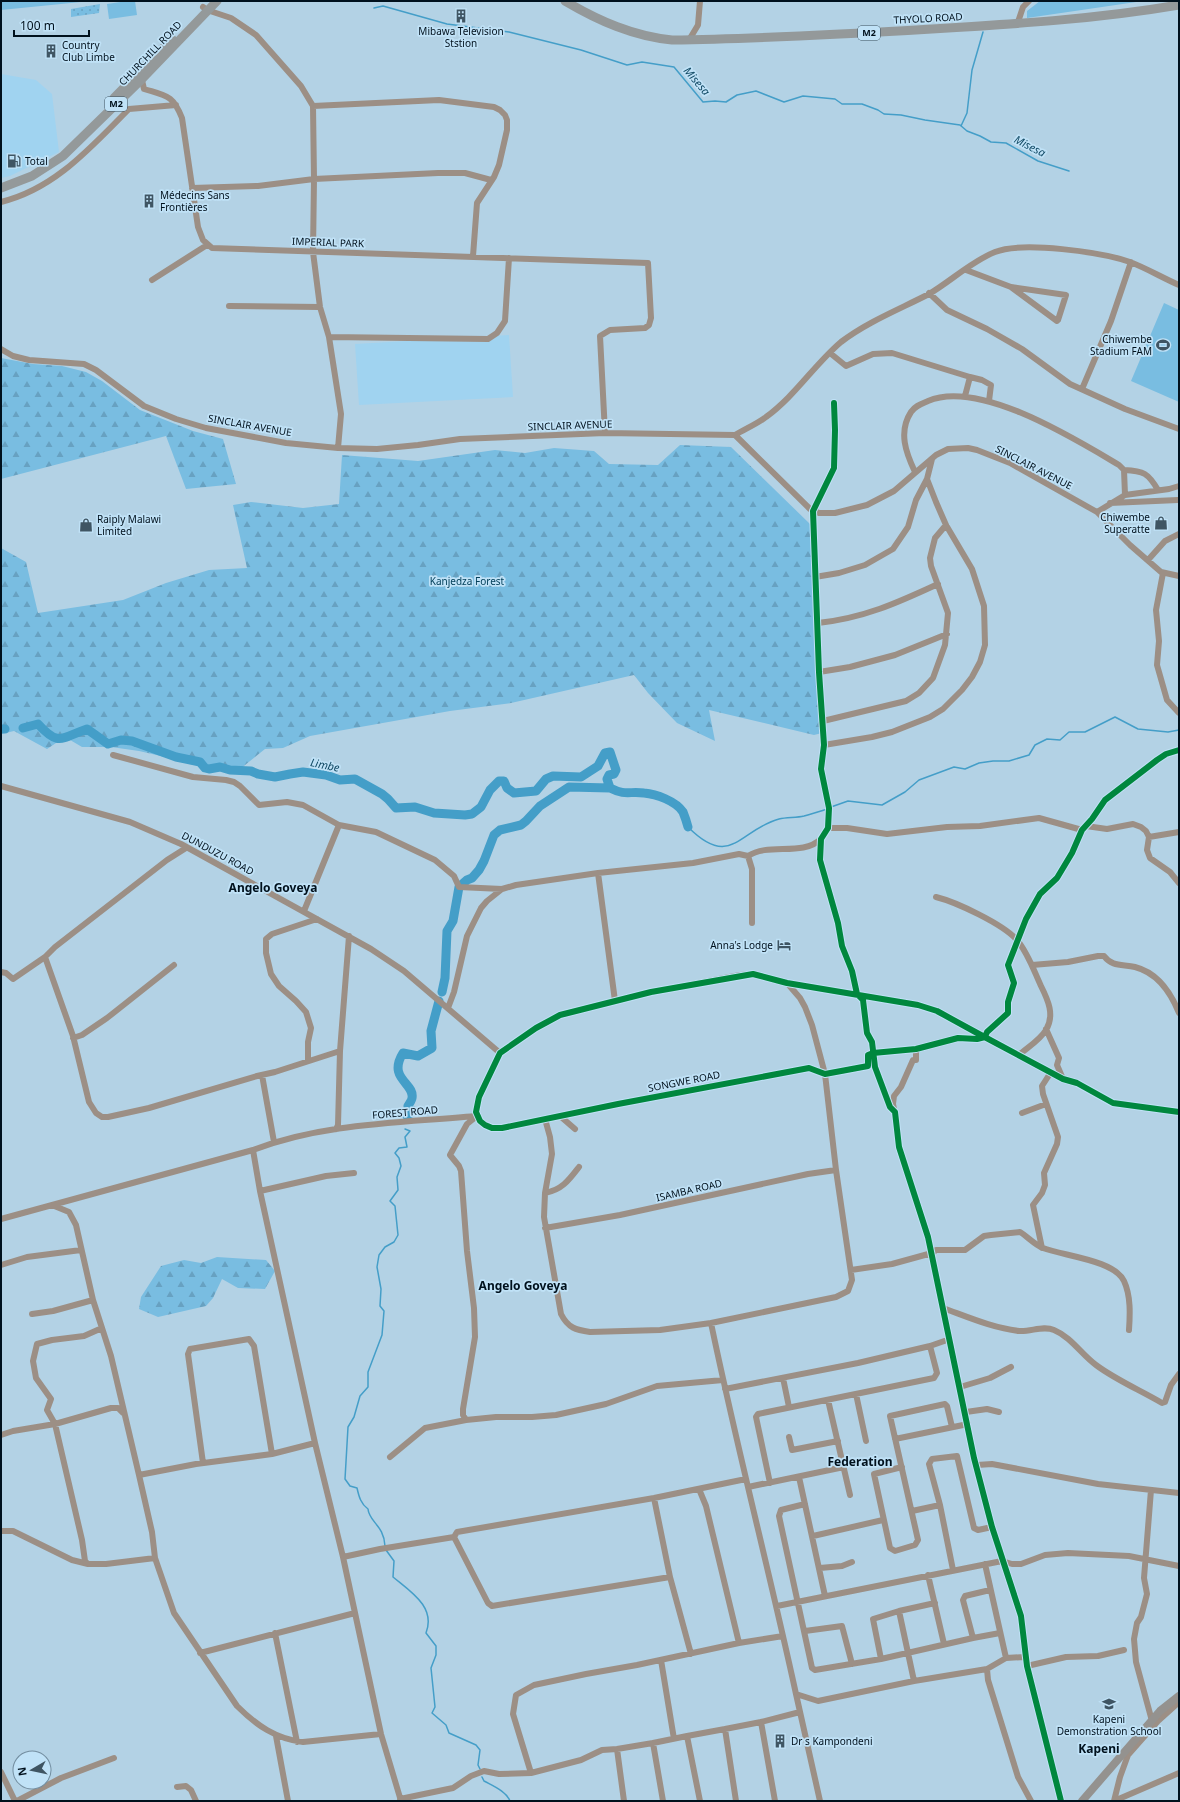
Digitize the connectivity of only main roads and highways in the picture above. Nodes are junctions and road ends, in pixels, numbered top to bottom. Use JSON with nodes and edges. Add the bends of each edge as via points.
{"nodes":[{"id":1,"x":217,"y":1,"type":"edge"},
{"id":2,"x":565,"y":1,"type":"edge"},
{"id":3,"x":1179,"y":5,"type":"edge"},
{"id":4,"x":207,"y":6,"type":"edge"},
{"id":5,"x":141,"y":75,"type":"junction"},
{"id":6,"x":1,"y":184,"type":"edge"},
{"id":7,"x":1,"y":188,"type":"edge"},
{"id":8,"x":1179,"y":1696,"type":"edge"},
{"id":9,"x":1082,"y":1801,"type":"edge"}],
"edges":[{"from":1,"to":4,"type":"highway","name":"CHURCHILL ROAD","number":"M2"},
{"from":2,"to":3,"type":"highway","name":"THYOLO ROAD","number":"M2","via":[[629,32],[662,39],[689,40],[1017,24]]},
{"from":4,"to":5,"type":"highway","name":"CHURCHILL ROAD","number":"M2"},
{"from":5,"to":6,"type":"highway","name":"CHURCHILL ROAD","number":"M2","via":[[60,152],[30,172]]},
{"from":5,"to":7,"type":"highway","name":"CHURCHILL ROAD","number":"M2","via":[[62,156],[32,176]]},
{"from":8,"to":9,"type":"main road","via":[[1160,1712]]}]}
